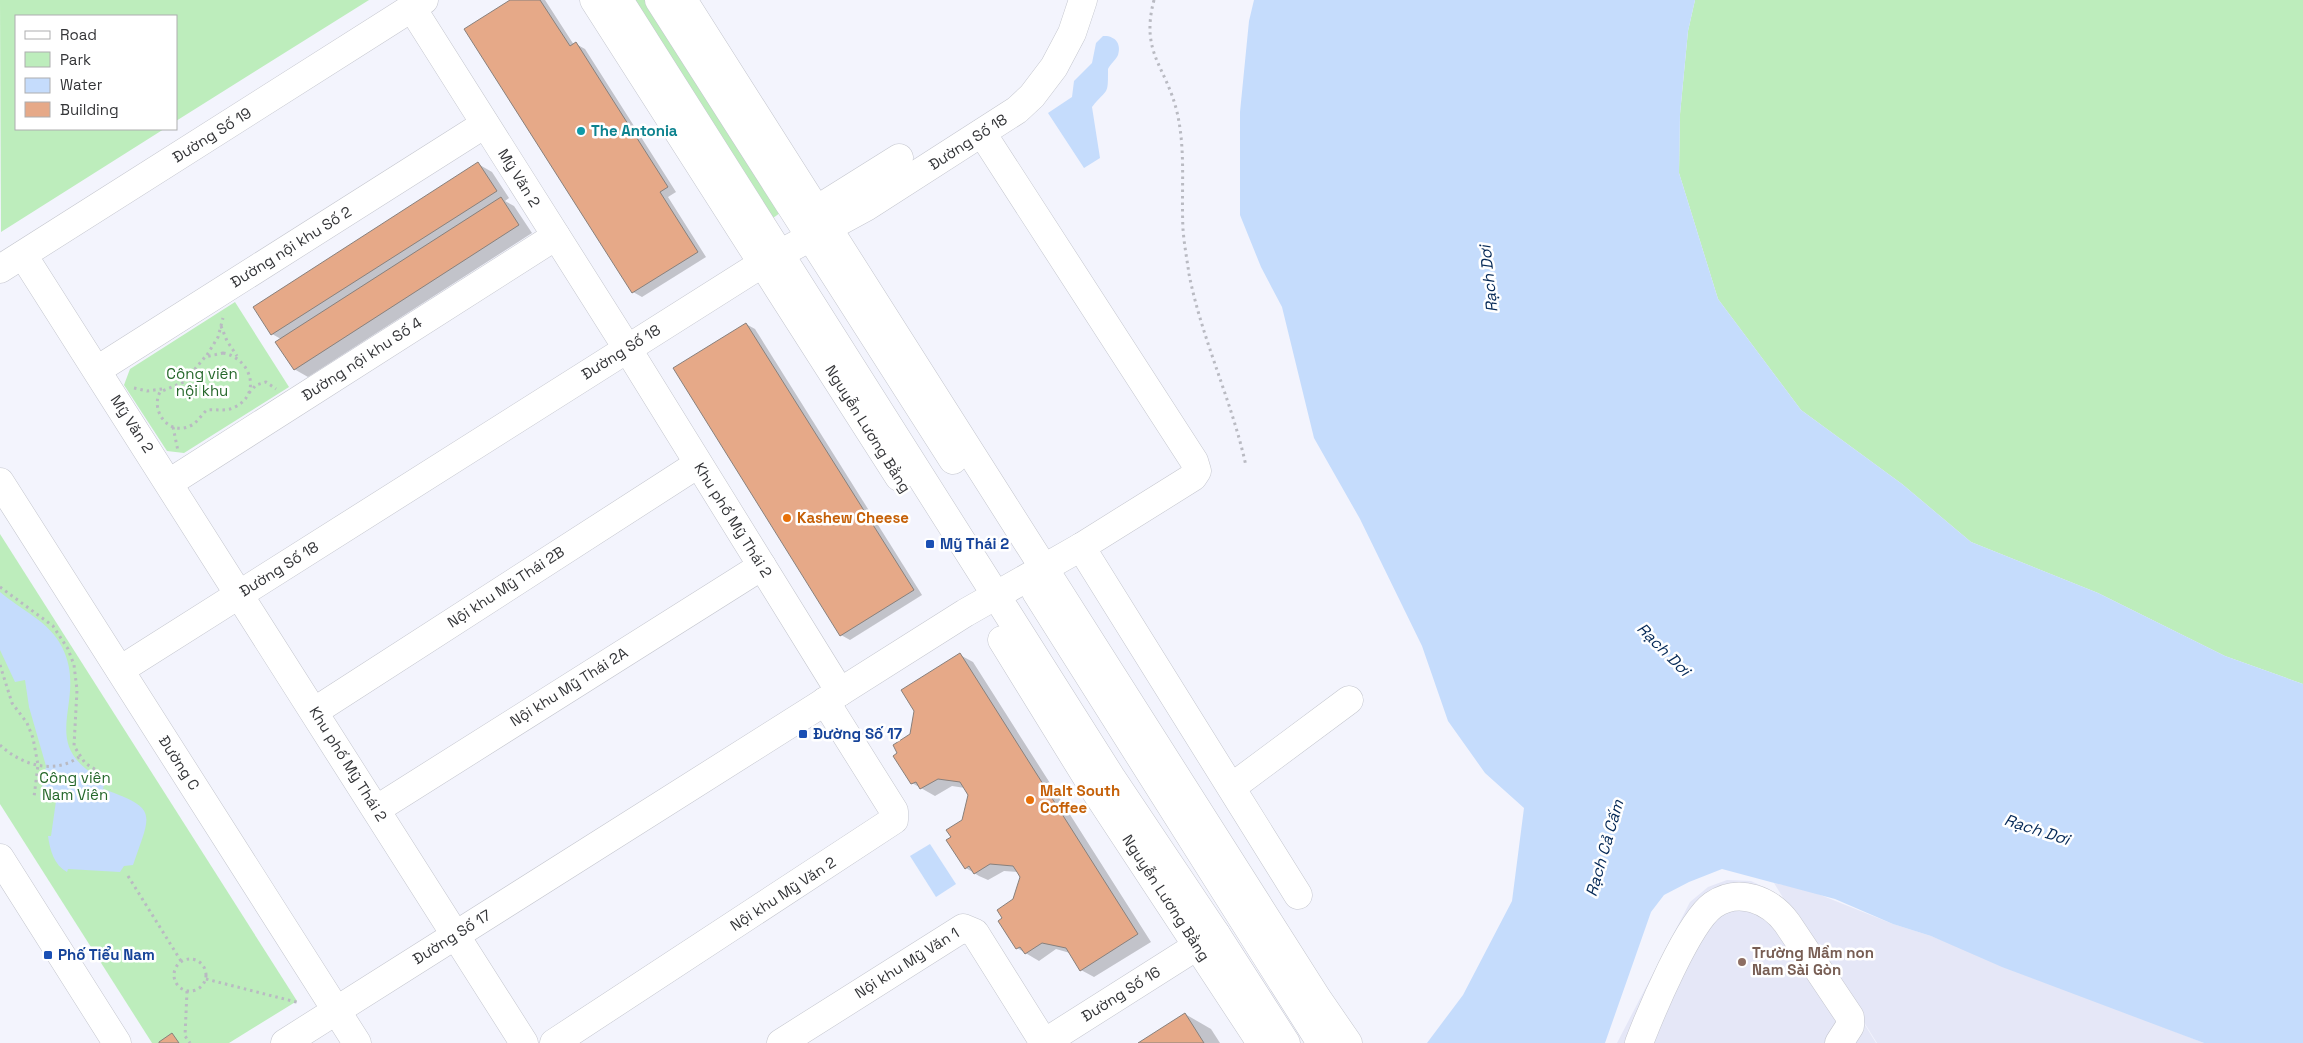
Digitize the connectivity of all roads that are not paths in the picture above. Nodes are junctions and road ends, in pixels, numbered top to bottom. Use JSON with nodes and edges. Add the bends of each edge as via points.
{"nodes":[{"id":1,"x":594,"y":0,"type":"edge"},
{"id":2,"x":619,"y":0,"type":"edge"},
{"id":3,"x":659,"y":0,"type":"edge"},
{"id":4,"x":683,"y":0,"type":"edge"},
{"id":5,"x":1083,"y":0,"type":"edge"},
{"id":6,"x":418,"y":4,"type":"edge"},
{"id":7,"x":485,"y":124,"type":"junction"},
{"id":8,"x":982,"y":133,"type":"junction"},
{"id":9,"x":899,"y":158,"type":"dead end"},
{"id":10,"x":818,"y":225,"type":"junction"},
{"id":11,"x":556,"y":236,"type":"junction"},
{"id":12,"x":23,"y":254,"type":"junction"},
{"id":13,"x":771,"y":258,"type":"junction"},
{"id":14,"x":0,"y":269,"type":"edge"},
{"id":15,"x":627,"y":348,"type":"junction"},
{"id":16,"x":97,"y":370,"type":"junction"},
{"id":17,"x":698,"y":464,"type":"junction"},
{"id":18,"x":174,"y":471,"type":"junction"},
{"id":19,"x":0,"y":482,"type":"edge"},
{"id":20,"x":1081,"y":547,"type":"junction"},
{"id":21,"x":762,"y":566,"type":"junction"},
{"id":22,"x":1036,"y":573,"type":"junction"},
{"id":23,"x":240,"y":593,"type":"junction"},
{"id":24,"x":987,"y":599,"type":"junction"},
{"id":25,"x":120,"y":670,"type":"junction"},
{"id":26,"x":832,"y":696,"type":"junction"},
{"id":27,"x":1349,"y":700,"type":"dead end"},
{"id":28,"x":315,"y":711,"type":"junction"},
{"id":29,"x":1232,"y":787,"type":"junction"},
{"id":30,"x":376,"y":809,"type":"junction"},
{"id":31,"x":0,"y":858,"type":"edge"},
{"id":32,"x":1298,"y":896,"type":"dead end"},
{"id":33,"x":456,"y":934,"type":"junction"},
{"id":34,"x":1207,"y":940,"type":"junction"},
{"id":35,"x":1308,"y":1004,"type":"junction"},
{"id":36,"x":336,"y":1010,"type":"junction"},
{"id":37,"x":1269,"y":1036,"type":"edge"},
{"id":38,"x":117,"y":1043,"type":"edge"},
{"id":39,"x":285,"y":1043,"type":"edge"},
{"id":40,"x":357,"y":1043,"type":"edge"},
{"id":41,"x":524,"y":1043,"type":"edge"},
{"id":42,"x":554,"y":1043,"type":"edge"},
{"id":43,"x":781,"y":1043,"type":"edge"},
{"id":44,"x":1044,"y":1043,"type":"edge"},
{"id":45,"x":1321,"y":1043,"type":"edge"},
{"id":46,"x":1348,"y":1043,"type":"edge"},
{"id":47,"x":1639,"y":1043,"type":"edge"},
{"id":48,"x":1839,"y":1043,"type":"edge"}],
"edges":[{"from":1,"to":13,"type":"street","name":"Nguyễn Lương Bằng"},
{"from":2,"to":13,"type":"street","name":"Nguyễn Lương Bằng"},
{"from":3,"to":10,"type":"street"},
{"from":4,"to":10,"type":"street"},
{"from":5,"to":8,"type":"street","name":"Đường Số 18","via":[[1064,50],[1044,81],[1017,110]]},
{"from":6,"to":7,"type":"street","name":"Mỹ Văn 2"},
{"from":6,"to":12,"type":"street","name":"Đường Số 19"},
{"from":7,"to":11,"type":"street","name":"Mỹ Văn 2"},
{"from":7,"to":16,"type":"street","name":"Đường nội khu Số 2"},
{"from":8,"to":10,"type":"street","name":"Đường Số 18","via":[[866,208]]},
{"from":8,"to":20,"type":"street","name":"Đường Số 17","via":[[1196,467],[1190,479]]},
{"from":9,"to":10,"type":"street"},
{"from":10,"to":13,"type":"street","name":"Đường Số 18"},
{"from":10,"to":22,"type":"street"},
{"from":11,"to":15,"type":"street","name":"Mỹ Văn 2"},
{"from":11,"to":18,"type":"street","name":"Đường nội khu Số 4"},
{"from":12,"to":14,"type":"street","name":"Đường Số 19"},
{"from":12,"to":16,"type":"street","name":"Mỹ Văn 2"},
{"from":13,"to":15,"type":"street","name":"Đường Số 18"},
{"from":13,"to":24,"type":"street","name":"Nguyễn Lương Bằng"},
{"from":15,"to":17,"type":"street","name":"Khu phố Mỹ Thái 2"},
{"from":15,"to":23,"type":"street","name":"Đường Số 18"},
{"from":16,"to":18,"type":"street","name":"Mỹ Văn 2"},
{"from":17,"to":21,"type":"street","name":"Khu phố Mỹ Thái 2"},
{"from":17,"to":28,"type":"street","name":"Nội khu Mỹ Thái 2B"},
{"from":18,"to":23,"type":"street","name":"Mỹ Văn 2"},
{"from":19,"to":25,"type":"street","name":"Đường C"},
{"from":20,"to":22,"type":"street","name":"Đường Số 17"},
{"from":20,"to":29,"type":"street"},
{"from":21,"to":26,"type":"street","name":"Khu phố Mỹ Thái 2"},
{"from":21,"to":30,"type":"street","name":"Nội khu Mỹ Thái 2A"},
{"from":22,"to":24,"type":"street","name":"Đường Số 17"},
{"from":22,"to":35,"type":"street"},
{"from":23,"to":25,"type":"street","name":"Đường Số 18"},
{"from":23,"to":28,"type":"street","name":"Khu phố Mỹ Thái 2"},
{"from":24,"to":26,"type":"street","name":"Đường Số 17"},
{"from":24,"to":34,"type":"street","name":"Nguyễn Lương Bằng","via":[[1111,777]]},
{"from":25,"to":36,"type":"street","name":"Đường C"},
{"from":26,"to":33,"type":"street","name":"Đường Số 17"},
{"from":26,"to":42,"type":"street","name":"Nội khu Mỹ Văn 2","via":[[894,811],[894,820]]},
{"from":27,"to":29,"type":"street"},
{"from":28,"to":30,"type":"street","name":"Khu phố Mỹ Thái 2"},
{"from":29,"to":32,"type":"street"},
{"from":30,"to":33,"type":"street","name":"Khu phố Mỹ Thái 2"},
{"from":31,"to":38,"type":"street"},
{"from":33,"to":36,"type":"street","name":"Đường Số 17"},
{"from":33,"to":41,"type":"street","name":"Khu phố Mỹ Thái 2"},
{"from":34,"to":37,"type":"street","name":"Nguyễn Lương Bằng"},
{"from":34,"to":44,"type":"street","name":"Đường Số 16"},
{"from":35,"to":45,"type":"street"},
{"from":35,"to":46,"type":"street"},
{"from":36,"to":39,"type":"street","name":"Đường Số 17"},
{"from":36,"to":40,"type":"street","name":"Đường C"},
{"from":43,"to":44,"type":"street","name":"Nội khu Mỹ Văn 1","via":[[963,928],[975,933]]},
{"from":47,"to":48,"type":"street","via":[[1654,1005],[1697,923],[1714,904],[1740,895],[1763,902],[1787,923],[1850,1017],[1850,1026]]}]}
